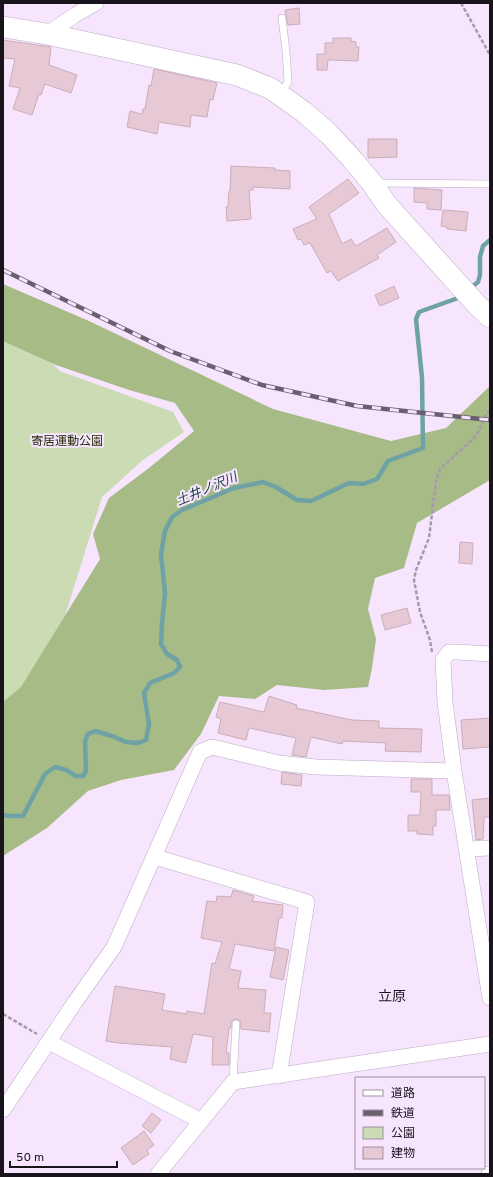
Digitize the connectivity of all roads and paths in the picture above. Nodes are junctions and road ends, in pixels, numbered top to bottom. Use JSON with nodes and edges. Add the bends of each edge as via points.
{"nodes":[{"id":1,"x":96,"y":3,"type":"edge"},
{"id":2,"x":461,"y":3,"type":"edge"},
{"id":3,"x":282,"y":18,"type":"dead end"},
{"id":4,"x":3,"y":27,"type":"edge"},
{"id":5,"x":48,"y":34,"type":"junction"},
{"id":6,"x":490,"y":54,"type":"edge"},
{"id":7,"x":280,"y":95,"type":"junction"},
{"id":8,"x":372,"y":183,"type":"junction"},
{"id":9,"x":490,"y":184,"type":"edge"},
{"id":10,"x":484,"y":311,"type":"edge"},
{"id":11,"x":490,"y":410,"type":"edge"},
{"id":12,"x":490,"y":654,"type":"edge"},
{"id":13,"x":432,"y":655,"type":"dead end"},
{"id":14,"x":454,"y":771,"type":"junction"},
{"id":15,"x":490,"y":848,"type":"edge"},
{"id":16,"x":467,"y":849,"type":"junction"},
{"id":17,"x":154,"y":857,"type":"junction"},
{"id":18,"x":490,"y":998,"type":"edge"},
{"id":19,"x":3,"y":1014,"type":"edge"},
{"id":20,"x":236,"y":1024,"type":"dead end"},
{"id":21,"x":49,"y":1042,"type":"junction"},
{"id":22,"x":490,"y":1044,"type":"edge"},
{"id":23,"x":279,"y":1076,"type":"junction"},
{"id":24,"x":233,"y":1082,"type":"junction"},
{"id":25,"x":3,"y":1110,"type":"edge"},
{"id":26,"x":201,"y":1121,"type":"junction"},
{"id":27,"x":158,"y":1174,"type":"edge"}],
"edges":[{"from":1,"to":5,"type":"street"},
{"from":2,"to":6,"type":"path"},
{"from":3,"to":7,"type":"lane","via":[[288,82]]},
{"from":4,"to":5,"type":"street"},
{"from":5,"to":7,"type":"street","via":[[237,75],[270,88]]},
{"from":7,"to":8,"type":"street","via":[[329,134]]},
{"from":8,"to":9,"type":"lane"},
{"from":8,"to":10,"type":"street","via":[[387,204]]},
{"from":11,"to":13,"type":"path","via":[[476,436],[440,469],[436,481],[429,538],[414,580]]},
{"from":12,"to":14,"type":"street","via":[[449,652],[443,660],[445,702]]},
{"from":14,"to":16,"type":"street"},
{"from":14,"to":17,"type":"street","via":[[316,768],[279,763],[212,747],[200,752]]},
{"from":15,"to":16,"type":"street"},
{"from":16,"to":18,"type":"street"},
{"from":17,"to":21,"type":"street","via":[[114,947]]},
{"from":17,"to":23,"type":"street","via":[[306,902]]},
{"from":19,"to":21,"type":"path"},
{"from":20,"to":24,"type":"lane"},
{"from":21,"to":25,"type":"street"},
{"from":21,"to":26,"type":"street"},
{"from":22,"to":23,"type":"street"},
{"from":23,"to":24,"type":"street"},
{"from":24,"to":26,"type":"street"},
{"from":26,"to":27,"type":"street"}]}
